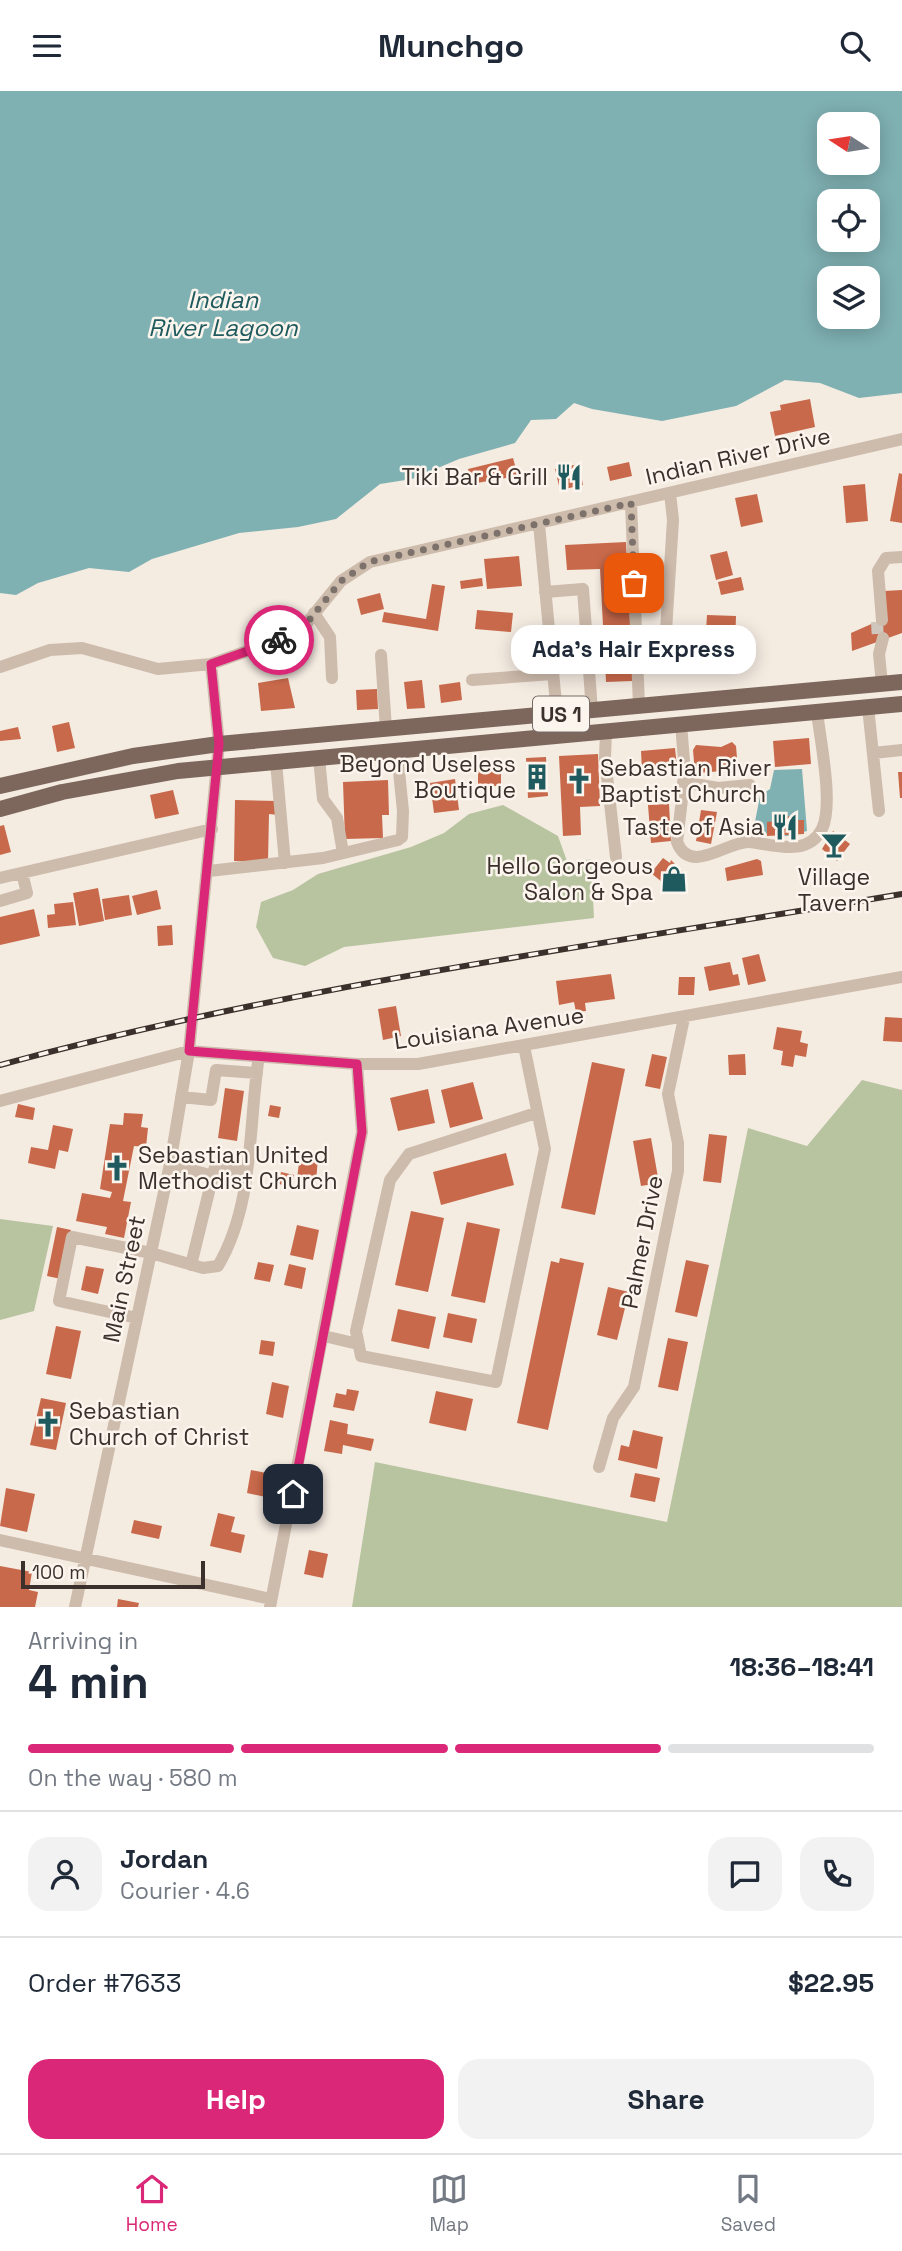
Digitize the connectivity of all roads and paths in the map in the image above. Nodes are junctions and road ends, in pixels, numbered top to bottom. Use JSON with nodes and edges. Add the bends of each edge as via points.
{"nodes":[{"id":1,"x":902,"y":439,"type":"edge"},
{"id":2,"x":670,"y":493,"type":"junction"},
{"id":3,"x":631,"y":503,"type":"junction"},
{"id":4,"x":539,"y":524,"type":"junction"},
{"id":5,"x":902,"y":557,"type":"edge"},
{"id":6,"x":545,"y":592,"type":"junction"},
{"id":7,"x":314,"y":613,"type":"junction"},
{"id":8,"x":879,"y":621,"type":"tunnel mouth"},
{"id":9,"x":880,"y":644,"type":"tunnel mouth"},
{"id":10,"x":381,"y":655,"type":"dead end"},
{"id":11,"x":664,"y":663,"type":"dead end"},
{"id":12,"x":211,"y":664,"type":"junction"},
{"id":13,"x":0,"y":667,"type":"edge"},
{"id":14,"x":553,"y":674,"type":"junction"},
{"id":15,"x":332,"y":678,"type":"dead end"},
{"id":16,"x":472,"y":680,"type":"dead end"},
{"id":17,"x":902,"y":682,"type":"edge"},
{"id":18,"x":882,"y":684,"type":"junction"},
{"id":19,"x":902,"y":704,"type":"edge"},
{"id":20,"x":637,"y":707,"type":"junction"},
{"id":21,"x":868,"y":707,"type":"junction"},
{"id":22,"x":592,"y":711,"type":"junction"},
{"id":23,"x":817,"y":712,"type":"junction"},
{"id":24,"x":557,"y":714,"type":"junction"},
{"id":25,"x":681,"y":724,"type":"junction"},
{"id":26,"x":386,"y":729,"type":"junction"},
{"id":27,"x":606,"y":731,"type":"junction"},
{"id":28,"x":523,"y":739,"type":"junction"},
{"id":29,"x":219,"y":744,"type":"junction"},
{"id":30,"x":902,"y":750,"type":"edge"},
{"id":31,"x":397,"y":751,"type":"junction"},
{"id":32,"x":873,"y":753,"type":"junction"},
{"id":33,"x":319,"y":758,"type":"junction"},
{"id":34,"x":276,"y":762,"type":"junction"},
{"id":35,"x":217,"y":767,"type":"junction"},
{"id":36,"x":683,"y":782,"type":"junction"},
{"id":37,"x":750,"y":785,"type":"dead end"},
{"id":38,"x":0,"y":786,"type":"edge"},
{"id":39,"x":0,"y":809,"type":"edge"},
{"id":40,"x":879,"y":811,"type":"dead end"},
{"id":41,"x":212,"y":829,"type":"junction"},
{"id":42,"x":343,"y":853,"type":"junction"},
{"id":43,"x":616,"y":857,"type":"dead end"},
{"id":44,"x":285,"y":863,"type":"junction"},
{"id":45,"x":209,"y":871,"type":"junction"},
{"id":46,"x":22,"y":873,"type":"junction"},
{"id":47,"x":0,"y":878,"type":"edge"},
{"id":48,"x":0,"y":901,"type":"edge"},
{"id":49,"x":902,"y":977,"type":"edge"},
{"id":50,"x":684,"y":1018,"type":"junction"},
{"id":51,"x":524,"y":1046,"type":"junction"},
{"id":52,"x":189,"y":1051,"type":"junction"},
{"id":53,"x":259,"y":1056,"type":"junction"},
{"id":54,"x":357,"y":1064,"type":"junction"},
{"id":55,"x":257,"y":1073,"type":"junction"},
{"id":56,"x":181,"y":1097,"type":"junction"},
{"id":57,"x":0,"y":1101,"type":"edge"},
{"id":58,"x":536,"y":1113,"type":"junction"},
{"id":59,"x":170,"y":1164,"type":"junction"},
{"id":60,"x":247,"y":1173,"type":"junction"},
{"id":61,"x":213,"y":1176,"type":"junction"},
{"id":62,"x":151,"y":1253,"type":"junction"},
{"id":63,"x":191,"y":1265,"type":"junction"},
{"id":64,"x":137,"y":1318,"type":"junction"},
{"id":65,"x":324,"y":1336,"type":"junction"},
{"id":66,"x":358,"y":1344,"type":"junction"},
{"id":67,"x":599,"y":1467,"type":"dead end"},
{"id":68,"x":0,"y":1540,"type":"edge"},
{"id":69,"x":86,"y":1557,"type":"junction"},
{"id":70,"x":271,"y":1603,"type":"edge"},
{"id":71,"x":75,"y":1607,"type":"edge"}],
"edges":[{"from":1,"to":2,"type":"street","name":"Indian River Drive"},
{"from":2,"to":3,"type":"street","name":"Indian River Drive"},
{"from":2,"to":11,"type":"street","via":[[673,520]]},
{"from":3,"to":4,"type":"street","name":"Indian River Drive"},
{"from":3,"to":20,"type":"street"},
{"from":4,"to":6,"type":"street"},
{"from":4,"to":7,"type":"street","name":"Indian River Drive","via":[[369,562],[341,581]]},
{"from":5,"to":8,"type":"street","via":[[886,558],[878,571]]},
{"from":6,"to":14,"type":"street"},
{"from":6,"to":22,"type":"street","via":[[583,589]]},
{"from":7,"to":12,"type":"street","name":"Indian River Drive","via":[[284,638]]},
{"from":7,"to":15,"type":"street","via":[[330,637]]},
{"from":9,"to":18,"type":"street"},
{"from":10,"to":26,"type":"street"},
{"from":12,"to":13,"type":"street","name":"Indian River Drive","via":[[158,669],[82,648],[50,650]]},
{"from":12,"to":29,"type":"street","name":"Main Street"},
{"from":14,"to":16,"type":"street"},
{"from":14,"to":24,"type":"street"},
{"from":17,"to":18,"type":"main road","number":"US 1"},
{"from":18,"to":20,"type":"main road","number":"US 1"},
{"from":19,"to":21,"type":"main road","number":"US 1"},
{"from":20,"to":22,"type":"main road","number":"US 1"},
{"from":20,"to":27,"type":"main road","via":[[616,718]]},
{"from":21,"to":23,"type":"main road","number":"US 1"},
{"from":21,"to":32,"type":"street"},
{"from":22,"to":24,"type":"main road","number":"US 1"},
{"from":23,"to":25,"type":"main road","number":"US 1"},
{"from":23,"to":36,"type":"street","via":[[826,810],[822,829],[806,844],[786,848],[748,842],[709,856],[687,853],[677,842]]},
{"from":24,"to":26,"type":"main road","number":"US 1"},
{"from":24,"to":28,"type":"main road","via":[[548,725]]},
{"from":25,"to":27,"type":"main road","number":"US 1"},
{"from":25,"to":36,"type":"street"},
{"from":26,"to":29,"type":"main road","number":"US 1"},
{"from":27,"to":28,"type":"main road","number":"US 1"},
{"from":27,"to":43,"type":"street"},
{"from":28,"to":31,"type":"main road","number":"US 1"},
{"from":29,"to":35,"type":"street","name":"Main Street"},
{"from":29,"to":38,"type":"main road","number":"US 1","via":[[133,755]]},
{"from":30,"to":32,"type":"street"},
{"from":31,"to":33,"type":"main road","number":"US 1"},
{"from":31,"to":42,"type":"street","via":[[402,837]]},
{"from":32,"to":40,"type":"street"},
{"from":33,"to":34,"type":"main road","number":"US 1"},
{"from":33,"to":42,"type":"street","via":[[323,799],[337,818]]},
{"from":34,"to":35,"type":"main road","number":"US 1"},
{"from":34,"to":44,"type":"street"},
{"from":35,"to":39,"type":"main road","number":"US 1","via":[[143,775]]},
{"from":35,"to":41,"type":"street","name":"Main Street"},
{"from":36,"to":37,"type":"street","via":[[718,788]]},
{"from":41,"to":45,"type":"street","name":"Main Street"},
{"from":41,"to":46,"type":"street"},
{"from":42,"to":44,"type":"street"},
{"from":44,"to":45,"type":"street"},
{"from":45,"to":52,"type":"street","name":"Main Street"},
{"from":46,"to":47,"type":"street"},
{"from":46,"to":48,"type":"street","via":[[27,893]]},
{"from":49,"to":50,"type":"street","name":"Louisiana Avenue"},
{"from":50,"to":51,"type":"street","name":"Louisiana Avenue"},
{"from":50,"to":67,"type":"street","name":"Palmer Drive","via":[[668,1094],[678,1143],[678,1171],[634,1387],[613,1418]]},
{"from":51,"to":54,"type":"street","name":"Louisiana Avenue","via":[[418,1063]]},
{"from":51,"to":58,"type":"street"},
{"from":52,"to":53,"type":"street","name":"Louisiana Avenue"},
{"from":52,"to":56,"type":"street","name":"Main Street"},
{"from":52,"to":57,"type":"street","name":"Louisiana Avenue"},
{"from":53,"to":54,"type":"street","name":"Louisiana Avenue"},
{"from":53,"to":55,"type":"street"},
{"from":54,"to":65,"type":"street","via":[[362,1132]]},
{"from":55,"to":56,"type":"street","via":[[216,1070],[211,1100]]},
{"from":55,"to":60,"type":"street"},
{"from":56,"to":59,"type":"street","name":"Main Street"},
{"from":58,"to":66,"type":"street","via":[[409,1154],[390,1179],[356,1331]]},
{"from":58,"to":66,"type":"street","via":[[545,1149],[496,1382],[361,1356]]},
{"from":59,"to":61,"type":"street"},
{"from":59,"to":62,"type":"street","name":"Main Street"},
{"from":60,"to":61,"type":"street","via":[[215,1167]]},
{"from":60,"to":63,"type":"street","via":[[227,1252],[218,1266],[210,1269]]},
{"from":61,"to":63,"type":"street"},
{"from":62,"to":63,"type":"street"},
{"from":62,"to":64,"type":"street","name":"Main Street"},
{"from":62,"to":64,"type":"street","via":[[72,1237],[59,1301]]},
{"from":64,"to":69,"type":"street","name":"Main Street"},
{"from":65,"to":66,"type":"street"},
{"from":65,"to":70,"type":"street"},
{"from":68,"to":69,"type":"street"},
{"from":69,"to":70,"type":"street"},
{"from":69,"to":71,"type":"street","name":"Main Street"}]}
